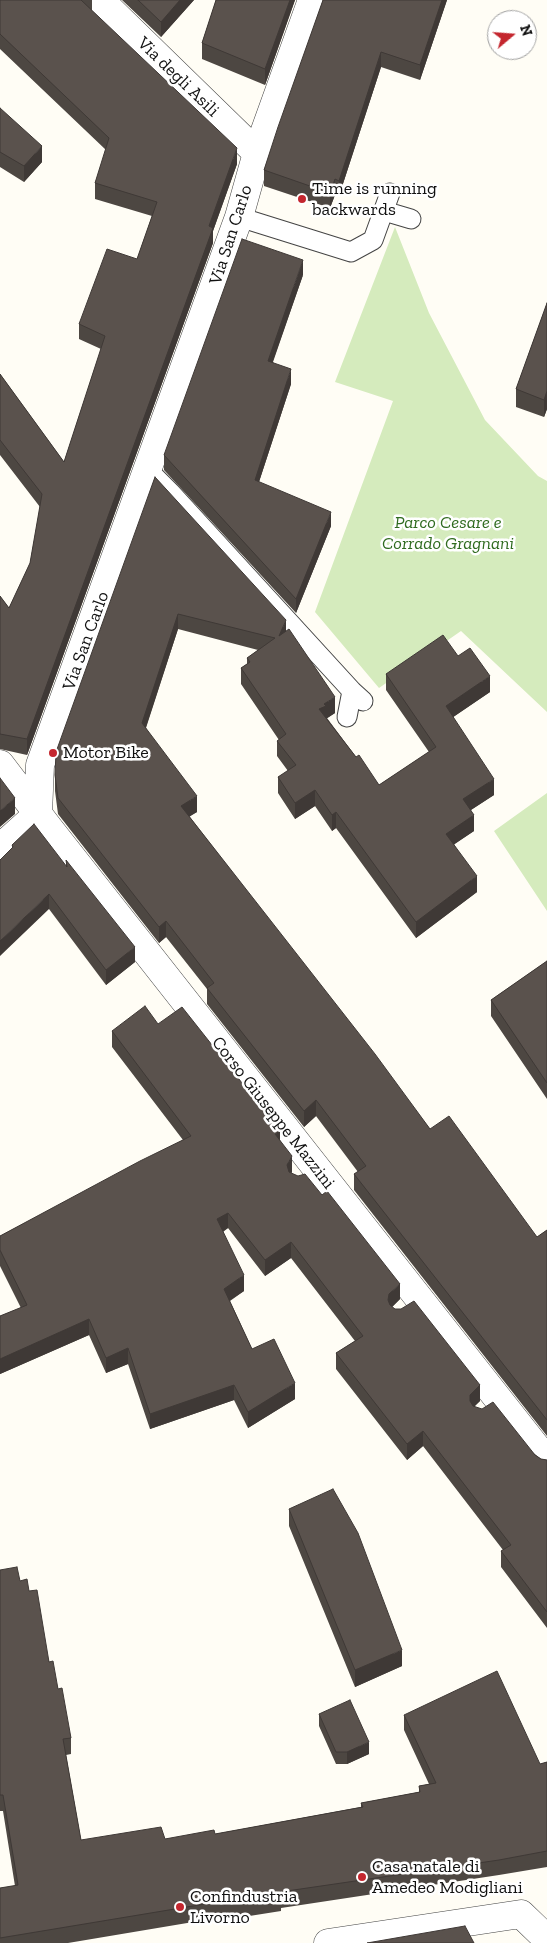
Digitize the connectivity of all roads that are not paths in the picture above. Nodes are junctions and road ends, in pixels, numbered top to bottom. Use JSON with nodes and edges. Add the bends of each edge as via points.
{"nodes":[{"id":1,"x":100,"y":0,"type":"edge"},
{"id":2,"x":312,"y":0,"type":"edge"},
{"id":3,"x":257,"y":153,"type":"junction"},
{"id":4,"x":239,"y":217,"type":"junction"},
{"id":5,"x":411,"y":219,"type":"dead end"},
{"id":6,"x":148,"y":470,"type":"junction"},
{"id":7,"x":346,"y":716,"type":"dead end"},
{"id":8,"x":0,"y":764,"type":"edge"},
{"id":9,"x":38,"y":814,"type":"junction"},
{"id":10,"x":0,"y":848,"type":"edge"},
{"id":11,"x":547,"y":1461,"type":"edge"},
{"id":12,"x":547,"y":1939,"type":"edge"},
{"id":13,"x":328,"y":1943,"type":"edge"}],
"edges":[{"from":1,"to":3,"type":"street","name":"Via degli Asili"},
{"from":2,"to":3,"type":"street","name":"Via San Carlo"},
{"from":3,"to":4,"type":"street","name":"Via San Carlo"},
{"from":4,"to":5,"type":"lane","via":[[351,252],[373,240],[387,202]]},
{"from":4,"to":6,"type":"street","name":"Via San Carlo"},
{"from":6,"to":7,"type":"lane","via":[[283,628],[358,696]]},
{"from":6,"to":9,"type":"street","name":"Via San Carlo","via":[[40,765]]},
{"from":8,"to":9,"type":"street","name":"Corso Giuseppe Mazzini"},
{"from":9,"to":10,"type":"street"},
{"from":9,"to":11,"type":"street","name":"Corso Giuseppe Mazzini","via":[[413,1304],[493,1404]]},
{"from":12,"to":13,"type":"street","via":[[521,1914]]}]}
